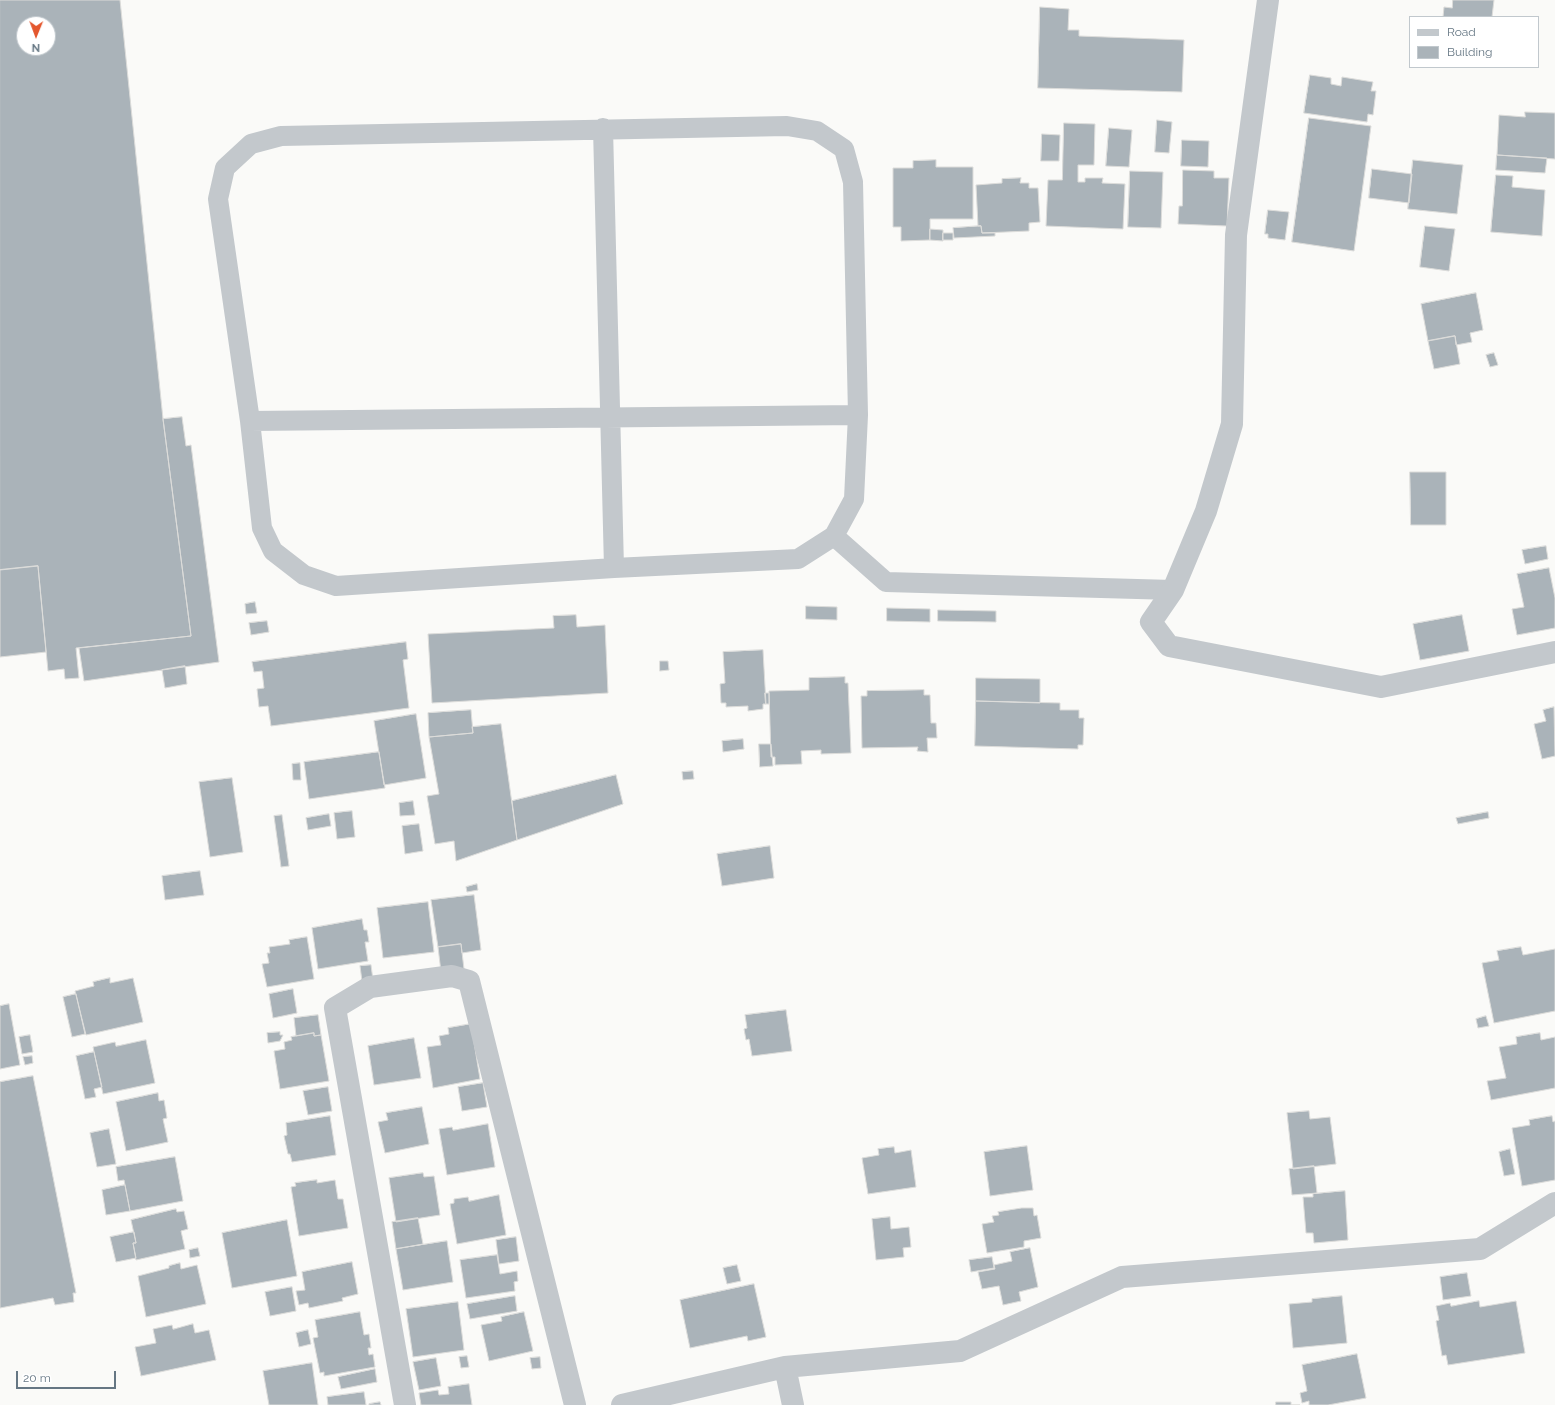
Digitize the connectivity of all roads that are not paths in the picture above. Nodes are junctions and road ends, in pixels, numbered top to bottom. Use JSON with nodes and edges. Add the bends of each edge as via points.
{"nodes":[{"id":1,"x":1268,"y":0,"type":"edge"},
{"id":2,"x":603,"y":128,"type":"junction"},
{"id":3,"x":858,"y":415,"type":"junction"},
{"id":4,"x":610,"y":418,"type":"junction"},
{"id":5,"x":250,"y":421,"type":"junction"},
{"id":6,"x":834,"y":536,"type":"junction"},
{"id":7,"x":614,"y":568,"type":"junction"},
{"id":8,"x":1173,"y":590,"type":"junction"},
{"id":9,"x":1555,"y":652,"type":"edge"},
{"id":10,"x":1555,"y":1203,"type":"edge"},
{"id":11,"x":785,"y":1367,"type":"junction"},
{"id":12,"x":405,"y":1405,"type":"edge"},
{"id":13,"x":575,"y":1405,"type":"edge"},
{"id":14,"x":622,"y":1405,"type":"edge"},
{"id":15,"x":793,"y":1405,"type":"edge"}],
"edges":[{"from":1,"to":8,"type":"street","via":[[1236,235],[1232,424],[1206,511]]},
{"from":2,"to":3,"type":"lane","via":[[787,126],[817,131],[844,149],[853,182]]},
{"from":2,"to":4,"type":"lane"},
{"from":2,"to":5,"type":"lane","via":[[281,136],[251,144],[225,168],[218,199]]},
{"from":3,"to":4,"type":"lane"},
{"from":3,"to":6,"type":"lane","via":[[854,499]]},
{"from":4,"to":5,"type":"lane"},
{"from":4,"to":7,"type":"lane"},
{"from":5,"to":7,"type":"lane","via":[[262,528],[273,551],[304,575],[336,586]]},
{"from":6,"to":7,"type":"lane","via":[[798,559]]},
{"from":6,"to":8,"type":"lane","via":[[886,582]]},
{"from":8,"to":9,"type":"street","via":[[1151,622],[1169,646],[1381,687]]},
{"from":10,"to":11,"type":"street","via":[[1480,1250],[1122,1277],[960,1351]]},
{"from":11,"to":14,"type":"street"},
{"from":11,"to":15,"type":"street"},
{"from":12,"to":13,"type":"street","via":[[335,1008],[370,987],[452,976],[469,981]]}]}
